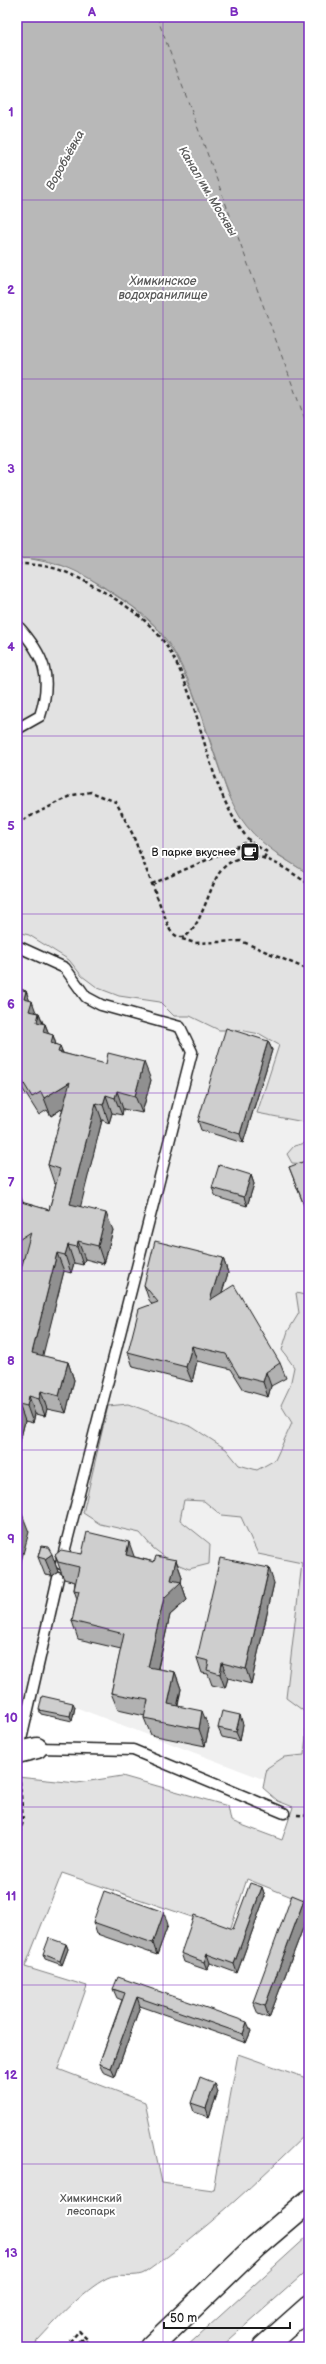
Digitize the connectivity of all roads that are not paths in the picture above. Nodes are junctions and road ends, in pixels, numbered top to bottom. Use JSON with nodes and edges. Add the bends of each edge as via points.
{"nodes":[{"id":1,"x":17,"y":625,"type":"edge"},
{"id":2,"x":17,"y":730,"type":"edge"},
{"id":3,"x":17,"y":946,"type":"edge"},
{"id":4,"x":61,"y":1566,"type":"edge"},
{"id":5,"x":58,"y":1578,"type":"edge"},
{"id":6,"x":24,"y":1751,"type":"edge"},
{"id":7,"x":284,"y":1813,"type":"dead end"},
{"id":8,"x":309,"y":2201,"type":"edge"},
{"id":9,"x":309,"y":2307,"type":"edge"},
{"id":10,"x":150,"y":2347,"type":"edge"},
{"id":11,"x":264,"y":2347,"type":"edge"}],
"edges":[{"from":1,"to":2,"type":"lane","via":[[33,643],[44,668],[47,686],[40,716]]},
{"from":3,"to":4,"type":"lane","via":[[65,968],[86,997],[101,1006],[180,1027],[192,1052]]},
{"from":5,"to":6,"type":"lane"},
{"from":6,"to":7,"type":"lane","via":[[132,1750]]},
{"from":8,"to":10,"type":"highway","via":[[255,2247]]},
{"from":9,"to":11,"type":"highway"}]}
